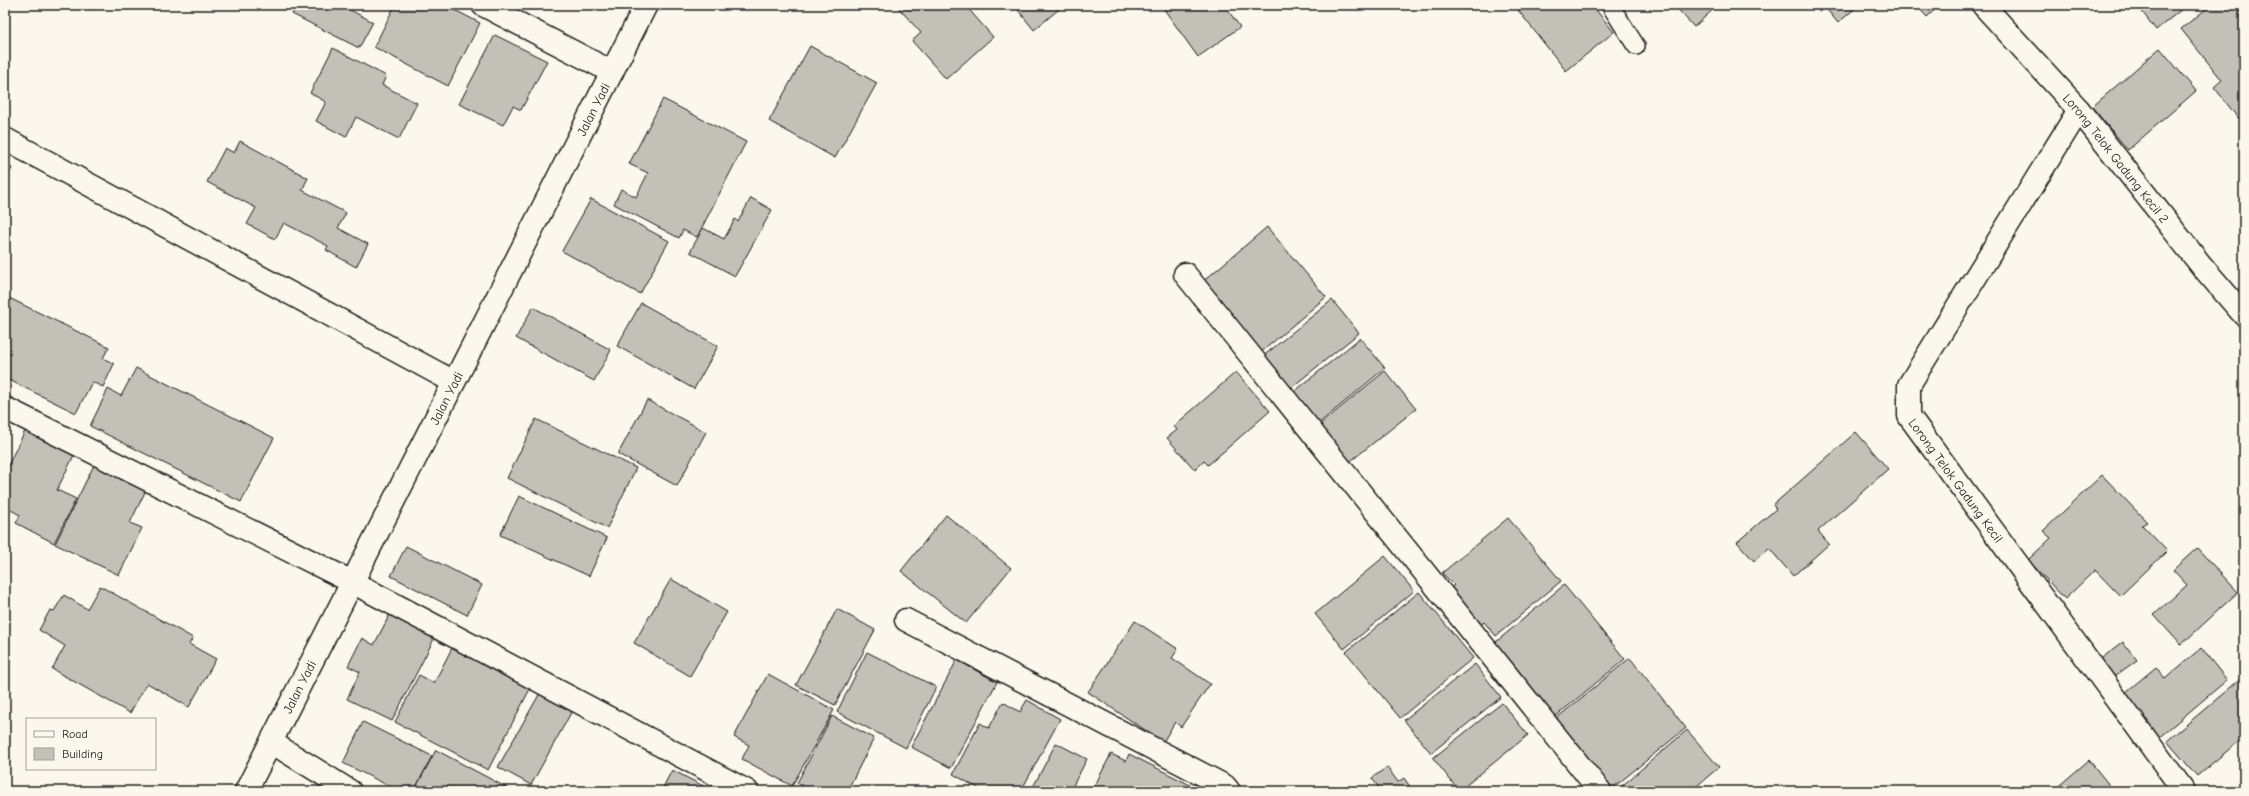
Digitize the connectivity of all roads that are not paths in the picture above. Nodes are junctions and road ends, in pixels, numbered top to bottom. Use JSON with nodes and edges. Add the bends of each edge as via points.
{"nodes":[{"id":1,"x":483,"y":5,"type":"edge"},
{"id":2,"x":646,"y":5,"type":"edge"},
{"id":3,"x":1610,"y":5,"type":"edge"},
{"id":4,"x":1983,"y":5,"type":"edge"},
{"id":5,"x":1636,"y":46,"type":"dead end"},
{"id":6,"x":612,"y":72,"type":"junction"},
{"id":7,"x":2079,"y":110,"type":"junction"},
{"id":8,"x":5,"y":139,"type":"edge"},
{"id":9,"x":1185,"y":274,"type":"dead end"},
{"id":10,"x":2244,"y":315,"type":"edge"},
{"id":11,"x":454,"y":382,"type":"junction"},
{"id":12,"x":5,"y":408,"type":"edge"},
{"id":13,"x":352,"y":582,"type":"junction"},
{"id":14,"x":906,"y":620,"type":"dead end"},
{"id":15,"x":271,"y":742,"type":"junction"},
{"id":16,"x":246,"y":791,"type":"edge"},
{"id":17,"x":350,"y":791,"type":"edge"},
{"id":18,"x":747,"y":791,"type":"edge"},
{"id":19,"x":1229,"y":791,"type":"edge"},
{"id":20,"x":1600,"y":791,"type":"edge"},
{"id":21,"x":2184,"y":791,"type":"edge"}],
"edges":[{"from":1,"to":6,"type":"street"},
{"from":2,"to":6,"type":"street","name":"Jalan Yadi"},
{"from":3,"to":5,"type":"lane"},
{"from":4,"to":7,"type":"street","name":"Lorong Telok Gadung Kecil 2"},
{"from":6,"to":11,"type":"street","name":"Jalan Yadi"},
{"from":7,"to":10,"type":"street","name":"Lorong Telok Gadung Kecil 2","via":[[2201,265]]},
{"from":7,"to":21,"type":"street","name":"Lorong Telok Gadung Kecil","via":[[1909,385],[1909,416]]},
{"from":8,"to":11,"type":"street"},
{"from":9,"to":20,"type":"street"},
{"from":11,"to":13,"type":"street","name":"Jalan Yadi"},
{"from":12,"to":13,"type":"street"},
{"from":13,"to":15,"type":"street","name":"Jalan Yadi"},
{"from":13,"to":18,"type":"street"},
{"from":14,"to":19,"type":"street","via":[[1225,786]]},
{"from":15,"to":16,"type":"street","name":"Jalan Yadi"},
{"from":15,"to":17,"type":"street"}]}
